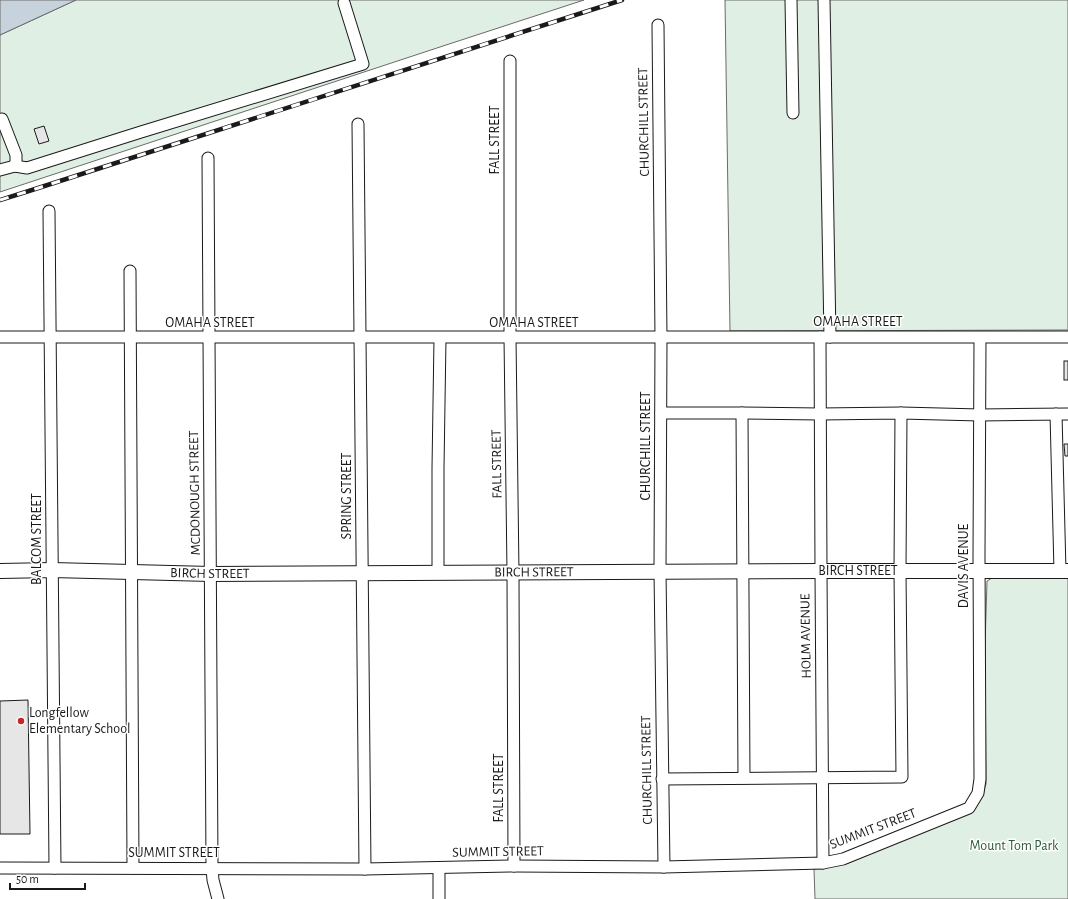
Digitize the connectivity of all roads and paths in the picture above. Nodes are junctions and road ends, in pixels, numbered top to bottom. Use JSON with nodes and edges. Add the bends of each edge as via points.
{"nodes":[{"id":1,"x":792,"y":0,"type":"edge"},
{"id":2,"x":824,"y":0,"type":"edge"},
{"id":3,"x":344,"y":3,"type":"dead end"},
{"id":4,"x":658,"y":25,"type":"dead end"},
{"id":5,"x":510,"y":62,"type":"dead end"},
{"id":6,"x":793,"y":113,"type":"dead end"},
{"id":7,"x":2,"y":119,"type":"dead end"},
{"id":8,"x":358,"y":124,"type":"dead end"},
{"id":9,"x":208,"y":158,"type":"dead end"},
{"id":10,"x":14,"y":166,"type":"junction"},
{"id":11,"x":0,"y":170,"type":"edge"},
{"id":12,"x":49,"y":211,"type":"dead end"},
{"id":13,"x":130,"y":271,"type":"dead end"},
{"id":14,"x":0,"y":337,"type":"edge"},
{"id":15,"x":51,"y":337,"type":"junction"},
{"id":16,"x":130,"y":337,"type":"junction"},
{"id":17,"x":510,"y":337,"type":"junction"},
{"id":18,"x":825,"y":337,"type":"junction"},
{"id":19,"x":1068,"y":337,"type":"edge"},
{"id":20,"x":209,"y":338,"type":"junction"},
{"id":21,"x":360,"y":338,"type":"junction"},
{"id":22,"x":440,"y":338,"type":"junction"},
{"id":23,"x":661,"y":338,"type":"junction"},
{"id":24,"x":980,"y":338,"type":"junction"},
{"id":25,"x":661,"y":413,"type":"junction"},
{"id":26,"x":742,"y":413,"type":"junction"},
{"id":27,"x":901,"y":413,"type":"junction"},
{"id":28,"x":820,"y":414,"type":"junction"},
{"id":29,"x":1056,"y":414,"type":"junction"},
{"id":30,"x":1068,"y":414,"type":"edge"},
{"id":31,"x":980,"y":415,"type":"junction"},
{"id":32,"x":52,"y":570,"type":"junction"},
{"id":33,"x":0,"y":571,"type":"edge"},
{"id":34,"x":660,"y":571,"type":"junction"},
{"id":35,"x":742,"y":571,"type":"junction"},
{"id":36,"x":821,"y":571,"type":"junction"},
{"id":37,"x":900,"y":571,"type":"junction"},
{"id":38,"x":979,"y":571,"type":"junction"},
{"id":39,"x":1064,"y":571,"type":"edge"},
{"id":40,"x":132,"y":572,"type":"junction"},
{"id":41,"x":362,"y":573,"type":"junction"},
{"id":42,"x":438,"y":573,"type":"junction"},
{"id":43,"x":513,"y":573,"type":"junction"},
{"id":44,"x":211,"y":574,"type":"junction"},
{"id":45,"x":823,"y":777,"type":"junction"},
{"id":46,"x":744,"y":778,"type":"junction"},
{"id":47,"x":662,"y":779,"type":"junction"},
{"id":48,"x":978,"y":793,"type":"joint"},
{"id":49,"x":823,"y":863,"type":"junction"},
{"id":50,"x":514,"y":866,"type":"junction"},
{"id":51,"x":664,"y":867,"type":"junction"},
{"id":52,"x":0,"y":868,"type":"edge"},
{"id":53,"x":55,"y":868,"type":"junction"},
{"id":54,"x":133,"y":868,"type":"junction"},
{"id":55,"x":212,"y":868,"type":"junction"},
{"id":56,"x":439,"y":868,"type":"junction"},
{"id":57,"x":365,"y":869,"type":"junction"},
{"id":58,"x":218,"y":899,"type":"edge"},
{"id":59,"x":439,"y":899,"type":"edge"}],
"edges":[{"from":1,"to":6,"type":"street"},
{"from":2,"to":18,"type":"street","name":"HOLM AVENUE"},
{"from":3,"to":10,"type":"street","via":[[363,64],[27,168]]},
{"from":4,"to":23,"type":"street","name":"CHURCHILL STREET"},
{"from":5,"to":17,"type":"street","name":"FALL STREET"},
{"from":7,"to":10,"type":"street","via":[[16,155]]},
{"from":8,"to":21,"type":"street","name":"SPRING STREET"},
{"from":9,"to":20,"type":"street","name":"MCDONOUGH STREET"},
{"from":10,"to":11,"type":"street"},
{"from":12,"to":15,"type":"street","name":"BALCOM STREET"},
{"from":13,"to":16,"type":"street"},
{"from":14,"to":15,"type":"street","name":"OMAHA STREET"},
{"from":15,"to":16,"type":"street","name":"OMAHA STREET"},
{"from":15,"to":32,"type":"street","name":"BALCOM STREET"},
{"from":16,"to":20,"type":"street","name":"OMAHA STREET"},
{"from":16,"to":40,"type":"street"},
{"from":17,"to":22,"type":"street","name":"OMAHA STREET"},
{"from":17,"to":23,"type":"street","name":"OMAHA STREET"},
{"from":17,"to":43,"type":"street","name":"FALL STREET"},
{"from":18,"to":23,"type":"street","name":"OMAHA STREET"},
{"from":18,"to":24,"type":"street","name":"OMAHA STREET"},
{"from":18,"to":28,"type":"street","name":"HOLM AVENUE"},
{"from":19,"to":24,"type":"street","name":"OMAHA STREET"},
{"from":20,"to":21,"type":"street","name":"OMAHA STREET"},
{"from":20,"to":44,"type":"street","name":"MCDONOUGH STREET"},
{"from":21,"to":22,"type":"street","name":"OMAHA STREET"},
{"from":21,"to":41,"type":"street","name":"SPRING STREET"},
{"from":22,"to":42,"type":"street"},
{"from":23,"to":25,"type":"street","name":"CHURCHILL STREET"},
{"from":24,"to":31,"type":"street","name":"DAVIS AVENUE"},
{"from":25,"to":26,"type":"street"},
{"from":25,"to":34,"type":"street","name":"CHURCHILL STREET"},
{"from":26,"to":28,"type":"street"},
{"from":26,"to":35,"type":"street"},
{"from":27,"to":28,"type":"street"},
{"from":27,"to":31,"type":"street"},
{"from":27,"to":37,"type":"street"},
{"from":28,"to":36,"type":"street","name":"HOLM AVENUE"},
{"from":29,"to":30,"type":"street"},
{"from":29,"to":31,"type":"street"},
{"from":29,"to":39,"type":"street"},
{"from":31,"to":38,"type":"street","name":"DAVIS AVENUE"},
{"from":32,"to":33,"type":"main road","name":"BIRCH STREET"},
{"from":32,"to":40,"type":"main road","name":"BIRCH STREET"},
{"from":32,"to":53,"type":"street","name":"BALCOM STREET"},
{"from":34,"to":35,"type":"main road","name":"BIRCH STREET"},
{"from":34,"to":43,"type":"main road","name":"BIRCH STREET"},
{"from":34,"to":47,"type":"street","name":"CHURCHILL STREET"},
{"from":35,"to":36,"type":"main road","name":"BIRCH STREET"},
{"from":35,"to":46,"type":"street"},
{"from":36,"to":37,"type":"main road","name":"BIRCH STREET"},
{"from":36,"to":45,"type":"street","name":"HOLM AVENUE"},
{"from":37,"to":38,"type":"main road","name":"BIRCH STREET"},
{"from":37,"to":45,"type":"street","via":[[902,777]]},
{"from":38,"to":39,"type":"main road","name":"BIRCH STREET"},
{"from":38,"to":48,"type":"street","name":"DAVIS AVENUE"},
{"from":40,"to":44,"type":"main road","name":"BIRCH STREET"},
{"from":40,"to":54,"type":"street"},
{"from":41,"to":42,"type":"main road","name":"BIRCH STREET"},
{"from":41,"to":44,"type":"main road","name":"BIRCH STREET"},
{"from":41,"to":57,"type":"street","name":"SPRING STREET"},
{"from":42,"to":43,"type":"main road","name":"BIRCH STREET"},
{"from":43,"to":50,"type":"street","name":"FALL STREET"},
{"from":44,"to":55,"type":"street","name":"MCDONOUGH STREET"},
{"from":45,"to":46,"type":"street"},
{"from":45,"to":49,"type":"street","name":"HOLM AVENUE"},
{"from":46,"to":47,"type":"street"},
{"from":47,"to":51,"type":"street","name":"CHURCHILL STREET"},
{"from":48,"to":49,"type":"street","name":"SUMMIT STREET","via":[[969,808],[843,859]]},
{"from":49,"to":51,"type":"street","name":"SUMMIT STREET"},
{"from":50,"to":51,"type":"street","name":"SUMMIT STREET"},
{"from":50,"to":56,"type":"street","name":"SUMMIT STREET"},
{"from":52,"to":53,"type":"street","name":"SUMMIT STREET"},
{"from":53,"to":54,"type":"street","name":"SUMMIT STREET"},
{"from":54,"to":55,"type":"street","name":"SUMMIT STREET"},
{"from":55,"to":57,"type":"street","name":"SUMMIT STREET"},
{"from":55,"to":58,"type":"street","name":"MCDONOUGH STREET"},
{"from":56,"to":57,"type":"street","name":"SUMMIT STREET"},
{"from":56,"to":59,"type":"street"}]}
